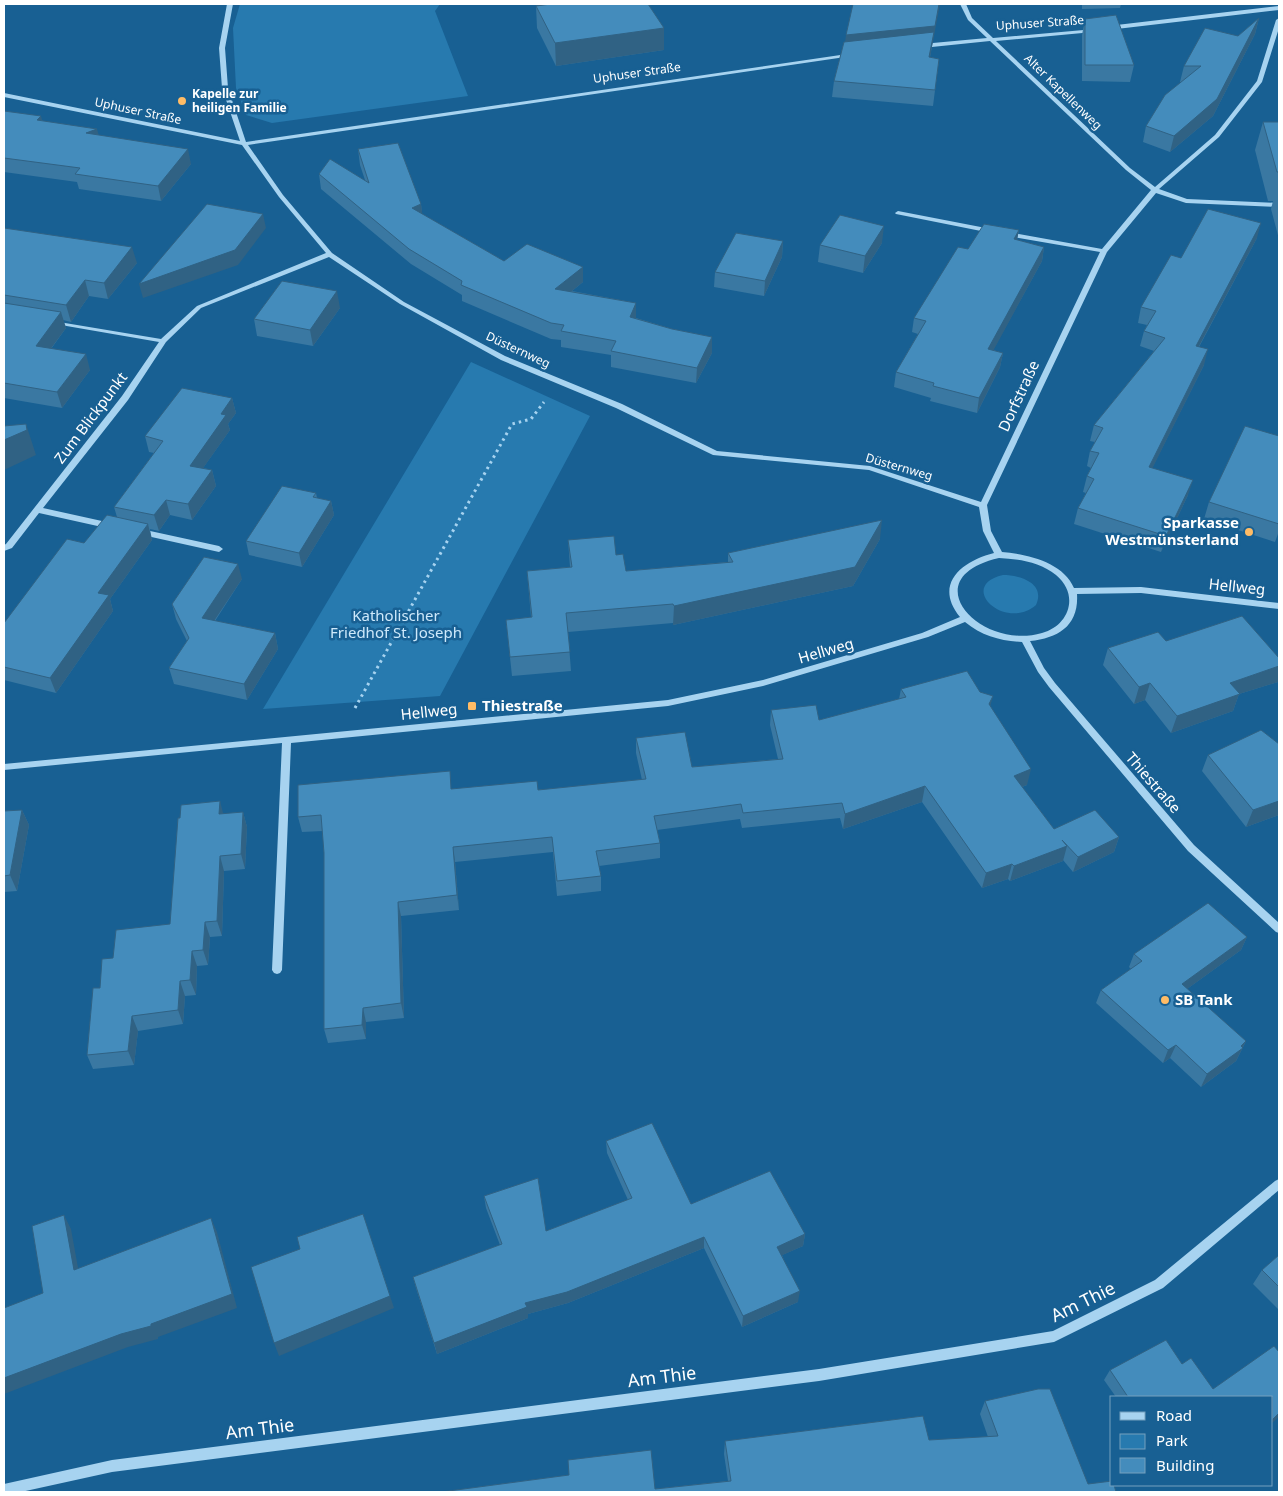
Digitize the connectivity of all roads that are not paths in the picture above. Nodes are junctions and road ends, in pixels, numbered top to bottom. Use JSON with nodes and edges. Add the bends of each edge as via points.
{"nodes":[{"id":1,"x":230,"y":4,"type":"edge"},
{"id":2,"x":963,"y":4,"type":"edge"},
{"id":3,"x":1279,"y":8,"type":"edge"},
{"id":4,"x":1279,"y":20,"type":"edge"},
{"id":5,"x":991,"y":38,"type":"junction"},
{"id":6,"x":916,"y":46,"type":"edge"},
{"id":7,"x":859,"y":53,"type":"edge"},
{"id":8,"x":4,"y":95,"type":"edge"},
{"id":9,"x":244,"y":144,"type":"junction"},
{"id":10,"x":1155,"y":190,"type":"junction"},
{"id":11,"x":1279,"y":205,"type":"edge"},
{"id":12,"x":898,"y":214,"type":"dead end"},
{"id":13,"x":1104,"y":251,"type":"junction"},
{"id":14,"x":330,"y":254,"type":"junction"},
{"id":15,"x":50,"y":322,"type":"edge"},
{"id":16,"x":163,"y":341,"type":"junction"},
{"id":17,"x":983,"y":505,"type":"junction"},
{"id":18,"x":38,"y":510,"type":"junction"},
{"id":19,"x":124,"y":528,"type":"edge"},
{"id":20,"x":133,"y":531,"type":"edge"},
{"id":21,"x":4,"y":548,"type":"edge"},
{"id":22,"x":219,"y":549,"type":"dead end"},
{"id":23,"x":999,"y":555,"type":"junction"},
{"id":24,"x":1072,"y":591,"type":"junction"},
{"id":25,"x":1279,"y":606,"type":"edge"},
{"id":26,"x":966,"y":618,"type":"junction"},
{"id":27,"x":1025,"y":639,"type":"junction"},
{"id":28,"x":287,"y":740,"type":"junction"},
{"id":29,"x":4,"y":767,"type":"edge"},
{"id":30,"x":1279,"y":929,"type":"edge"},
{"id":31,"x":277,"y":970,"type":"dead end"},
{"id":32,"x":1279,"y":1184,"type":"edge"},
{"id":33,"x":4,"y":1490,"type":"edge"}],
"edges":[{"from":1,"to":9,"type":"street","name":"Düsternweg","via":[[222,48],[224,88]]},
{"from":2,"to":5,"type":"street","name":"Alter Kapellenweg","via":[[970,19]]},
{"from":3,"to":5,"type":"street","name":"Uphuser Straße","via":[[1092,30]]},
{"from":4,"to":10,"type":"street","name":"Dorfstraße","via":[[1260,81],[1216,136]]},
{"from":5,"to":6,"type":"street","name":"Uphuser Straße"},
{"from":5,"to":10,"type":"street","name":"Alter Kapellenweg","via":[[1128,169]]},
{"from":7,"to":9,"type":"street","name":"Uphuser Straße"},
{"from":8,"to":9,"type":"street","name":"Uphuser Straße"},
{"from":9,"to":14,"type":"street","name":"Düsternweg","via":[[281,196]]},
{"from":10,"to":11,"type":"street","via":[[1186,201]]},
{"from":10,"to":13,"type":"street","name":"Dorfstraße"},
{"from":12,"to":13,"type":"street"},
{"from":13,"to":17,"type":"street","name":"Dorfstraße"},
{"from":14,"to":16,"type":"street","name":"Zum Blickpunkt","via":[[199,307]]},
{"from":14,"to":17,"type":"street","name":"Düsternweg","via":[[402,303],[503,358],[619,406],[716,453],[870,468]]},
{"from":15,"to":16,"type":"street"},
{"from":16,"to":18,"type":"street","name":"Zum Blickpunkt","via":[[125,398]]},
{"from":17,"to":23,"type":"street","via":[[987,531]]},
{"from":18,"to":19,"type":"street"},
{"from":18,"to":21,"type":"street","name":"Zum Blickpunkt"},
{"from":20,"to":22,"type":"street"},
{"from":23,"to":24,"type":"street","via":[[1022,557],[1043,564],[1061,576]]},
{"from":23,"to":26,"type":"street","via":[[966,567],[956,578],[953,591],[956,605]]},
{"from":24,"to":25,"type":"street","name":"Hellweg","via":[[1141,590]]},
{"from":24,"to":27,"type":"street","via":[[1074,608],[1066,623],[1048,634]]},
{"from":26,"to":27,"type":"street","via":[[993,634]]},
{"from":26,"to":28,"type":"street","name":"Hellweg","via":[[925,635],[763,684],[668,702]]},
{"from":27,"to":30,"type":"street","name":"Thiestraße","via":[[1052,685],[1184,841]]},
{"from":28,"to":29,"type":"street","name":"Hellweg"},
{"from":28,"to":31,"type":"street"},
{"from":32,"to":33,"type":"street","name":"Am Thie","via":[[1159,1284],[1054,1336],[818,1375],[112,1466]]}]}
